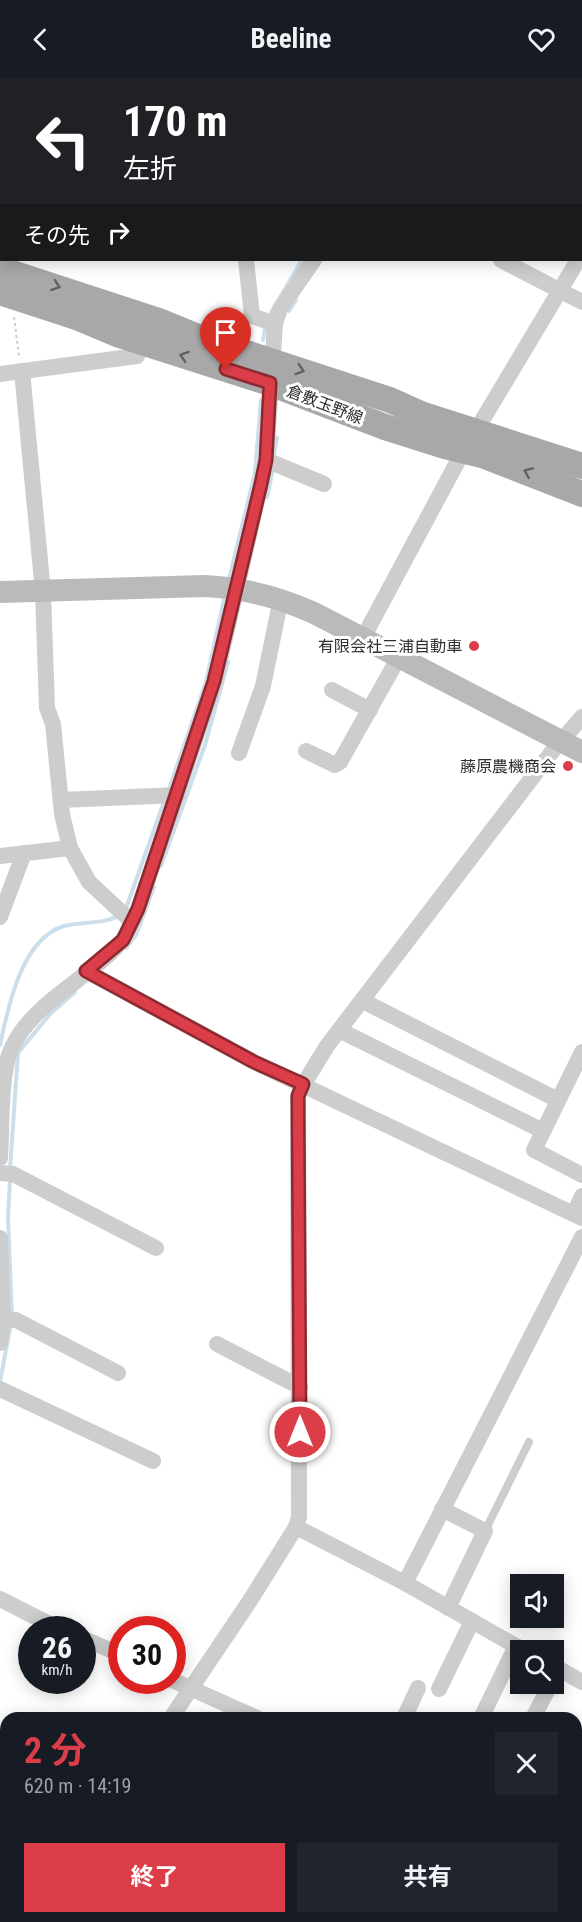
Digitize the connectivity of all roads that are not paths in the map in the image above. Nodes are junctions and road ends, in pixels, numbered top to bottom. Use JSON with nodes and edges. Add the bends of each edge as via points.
{"nodes":[{"id":1,"x":1,"y":261,"type":"edge"},
{"id":2,"x":246,"y":261,"type":"edge"},
{"id":3,"x":313,"y":261,"type":"edge"},
{"id":4,"x":503,"y":261,"type":"edge"},
{"id":5,"x":577,"y":261,"type":"edge"},
{"id":6,"x":2,"y":280,"type":"edge"},
{"id":7,"x":560,"y":290,"type":"junction"},
{"id":8,"x":582,"y":302,"type":"edge"},
{"id":9,"x":269,"y":322,"type":"junction"},
{"id":10,"x":143,"y":342,"type":"junction"},
{"id":11,"x":22,"y":371,"type":"junction"},
{"id":12,"x":271,"y":372,"type":"junction"},
{"id":13,"x":0,"y":374,"type":"edge"},
{"id":14,"x":471,"y":441,"type":"junction"},
{"id":15,"x":271,"y":462,"type":"junction"},
{"id":16,"x":582,"y":466,"type":"edge"},
{"id":17,"x":324,"y":484,"type":"dead end"},
{"id":18,"x":582,"y":494,"type":"edge"},
{"id":19,"x":229,"y":587,"type":"junction"},
{"id":20,"x":0,"y":592,"type":"edge"},
{"id":21,"x":43,"y":592,"type":"junction"},
{"id":22,"x":281,"y":598,"type":"junction"},
{"id":23,"x":363,"y":638,"type":"junction"},
{"id":24,"x":399,"y":657,"type":"junction"},
{"id":25,"x":332,"y":690,"type":"dead end"},
{"id":26,"x":370,"y":710,"type":"junction"},
{"id":27,"x":582,"y":717,"type":"edge"},
{"id":28,"x":561,"y":742,"type":"junction"},
{"id":29,"x":306,"y":751,"type":"dead end"},
{"id":30,"x":582,"y":752,"type":"edge"},
{"id":31,"x":239,"y":753,"type":"dead end"},
{"id":32,"x":170,"y":795,"type":"junction"},
{"id":33,"x":61,"y":800,"type":"junction"},
{"id":34,"x":70,"y":848,"type":"junction"},
{"id":35,"x":24,"y":853,"type":"junction"},
{"id":36,"x":0,"y":856,"type":"edge"},
{"id":37,"x":0,"y":917,"type":"edge"},
{"id":38,"x":126,"y":917,"type":"junction"},
{"id":39,"x":90,"y":975,"type":"junction"},
{"id":40,"x":363,"y":1001,"type":"junction"},
{"id":41,"x":339,"y":1030,"type":"junction"},
{"id":42,"x":582,"y":1052,"type":"edge"},
{"id":43,"x":303,"y":1084,"type":"junction"},
{"id":44,"x":558,"y":1100,"type":"junction"},
{"id":45,"x":543,"y":1131,"type":"junction"},
{"id":46,"x":5,"y":1170,"type":"edge"},
{"id":47,"x":582,"y":1175,"type":"edge"},
{"id":48,"x":582,"y":1196,"type":"edge"},
{"id":49,"x":578,"y":1216,"type":"edge"},
{"id":50,"x":582,"y":1237,"type":"edge"},
{"id":51,"x":0,"y":1238,"type":"edge"},
{"id":52,"x":156,"y":1248,"type":"dead end"},
{"id":53,"x":10,"y":1320,"type":"junction"},
{"id":54,"x":0,"y":1342,"type":"edge"},
{"id":55,"x":217,"y":1344,"type":"dead end"},
{"id":56,"x":118,"y":1372,"type":"dead end"},
{"id":57,"x":300,"y":1387,"type":"junction"},
{"id":58,"x":1,"y":1389,"type":"edge"},
{"id":59,"x":529,"y":1442,"type":"dead end"},
{"id":60,"x":153,"y":1461,"type":"dead end"},
{"id":61,"x":442,"y":1509,"type":"junction"},
{"id":62,"x":299,"y":1528,"type":"junction"},
{"id":63,"x":485,"y":1531,"type":"junction"},
{"id":64,"x":405,"y":1583,"type":"junction"},
{"id":65,"x":0,"y":1599,"type":"edge"},
{"id":66,"x":448,"y":1608,"type":"junction"},
{"id":67,"x":33,"y":1616,"type":"edge"},
{"id":68,"x":472,"y":1621,"type":"junction"},
{"id":69,"x":510,"y":1642,"type":"edge"},
{"id":70,"x":510,"y":1666,"type":"edge"},
{"id":71,"x":564,"y":1677,"type":"edge"},
{"id":72,"x":582,"y":1682,"type":"edge"},
{"id":73,"x":186,"y":1687,"type":"edge"},
{"id":74,"x":418,"y":1688,"type":"dead end"},
{"id":75,"x":190,"y":1689,"type":"junction"},
{"id":76,"x":439,"y":1689,"type":"dead end"},
{"id":77,"x":544,"y":1694,"type":"edge"},
{"id":78,"x":175,"y":1712,"type":"edge"},
{"id":79,"x":243,"y":1712,"type":"edge"},
{"id":80,"x":407,"y":1712,"type":"edge"},
{"id":81,"x":484,"y":1712,"type":"edge"},
{"id":82,"x":536,"y":1712,"type":"edge"}],
"edges":[{"from":1,"to":6,"type":"street"},
{"from":2,"to":9,"type":"street","via":[[250,312]]},
{"from":3,"to":9,"type":"street"},
{"from":4,"to":7,"type":"street"},
{"from":5,"to":7,"type":"street"},
{"from":6,"to":10,"type":"main road","name":"倉敷玉野線"},
{"from":6,"to":12,"type":"main road","name":"倉敷玉野線","one_way":true},
{"from":7,"to":8,"type":"street"},
{"from":7,"to":14,"type":"street"},
{"from":9,"to":12,"type":"street"},
{"from":10,"to":11,"type":"street","via":[[137,356]]},
{"from":12,"to":10,"type":"main road","name":"倉敷玉野線","one_way":true},
{"from":11,"to":13,"type":"street"},
{"from":11,"to":21,"type":"street"},
{"from":12,"to":14,"type":"main road","name":"倉敷玉野線","via":[[385,427]]},
{"from":12,"to":15,"type":"street"},
{"from":14,"to":16,"type":"main road","name":"倉敷玉野線"},
{"from":18,"to":14,"type":"main road","name":"倉敷玉野線","one_way":true,"via":[[520,468]]},
{"from":14,"to":23,"type":"street"},
{"from":15,"to":17,"type":"street"},
{"from":15,"to":19,"type":"street"},
{"from":19,"to":21,"type":"street"},
{"from":19,"to":22,"type":"street"},
{"from":19,"to":32,"type":"street","via":[[214,681]]},
{"from":20,"to":21,"type":"street"},
{"from":21,"to":33,"type":"street","via":[[47,708],[54,724]]},
{"from":22,"to":23,"type":"street"},
{"from":22,"to":31,"type":"street","via":[[262,686]]},
{"from":23,"to":24,"type":"street"},
{"from":24,"to":26,"type":"street"},
{"from":24,"to":28,"type":"street"},
{"from":25,"to":26,"type":"street"},
{"from":26,"to":29,"type":"street","via":[[340,762],[335,765]]},
{"from":27,"to":28,"type":"street"},
{"from":28,"to":30,"type":"street"},
{"from":28,"to":40,"type":"street"},
{"from":32,"to":33,"type":"street"},
{"from":32,"to":38,"type":"street"},
{"from":33,"to":34,"type":"street"},
{"from":34,"to":35,"type":"street"},
{"from":34,"to":38,"type":"street","via":[[89,882]]},
{"from":35,"to":36,"type":"street"},
{"from":35,"to":37,"type":"street"},
{"from":38,"to":39,"type":"street","via":[[123,940]]},
{"from":39,"to":43,"type":"street"},
{"from":39,"to":46,"type":"street","via":[[28,1025],[10,1052]]},
{"from":40,"to":41,"type":"street"},
{"from":40,"to":44,"type":"street"},
{"from":41,"to":43,"type":"street"},
{"from":41,"to":45,"type":"street"},
{"from":42,"to":44,"type":"street"},
{"from":43,"to":49,"type":"street"},
{"from":43,"to":57,"type":"street","via":[[298,1096]]},
{"from":44,"to":45,"type":"street"},
{"from":45,"to":47,"type":"street","via":[[534,1150]]},
{"from":46,"to":52,"type":"street"},
{"from":48,"to":49,"type":"street"},
{"from":50,"to":61,"type":"street"},
{"from":51,"to":53,"type":"street"},
{"from":53,"to":54,"type":"street"},
{"from":53,"to":56,"type":"street"},
{"from":55,"to":57,"type":"street"},
{"from":57,"to":62,"type":"street"},
{"from":58,"to":60,"type":"street"},
{"from":59,"to":63,"type":"lane"},
{"from":61,"to":63,"type":"street"},
{"from":61,"to":64,"type":"street"},
{"from":62,"to":64,"type":"street"},
{"from":62,"to":75,"type":"street"},
{"from":63,"to":66,"type":"street"},
{"from":64,"to":66,"type":"street"},
{"from":65,"to":67,"type":"street"},
{"from":66,"to":68,"type":"street"},
{"from":68,"to":69,"type":"street"},
{"from":68,"to":76,"type":"street"},
{"from":70,"to":81,"type":"street"},
{"from":71,"to":72,"type":"street"},
{"from":73,"to":75,"type":"street"},
{"from":74,"to":80,"type":"street"},
{"from":75,"to":78,"type":"street"},
{"from":75,"to":79,"type":"street"},
{"from":77,"to":82,"type":"street"}]}
